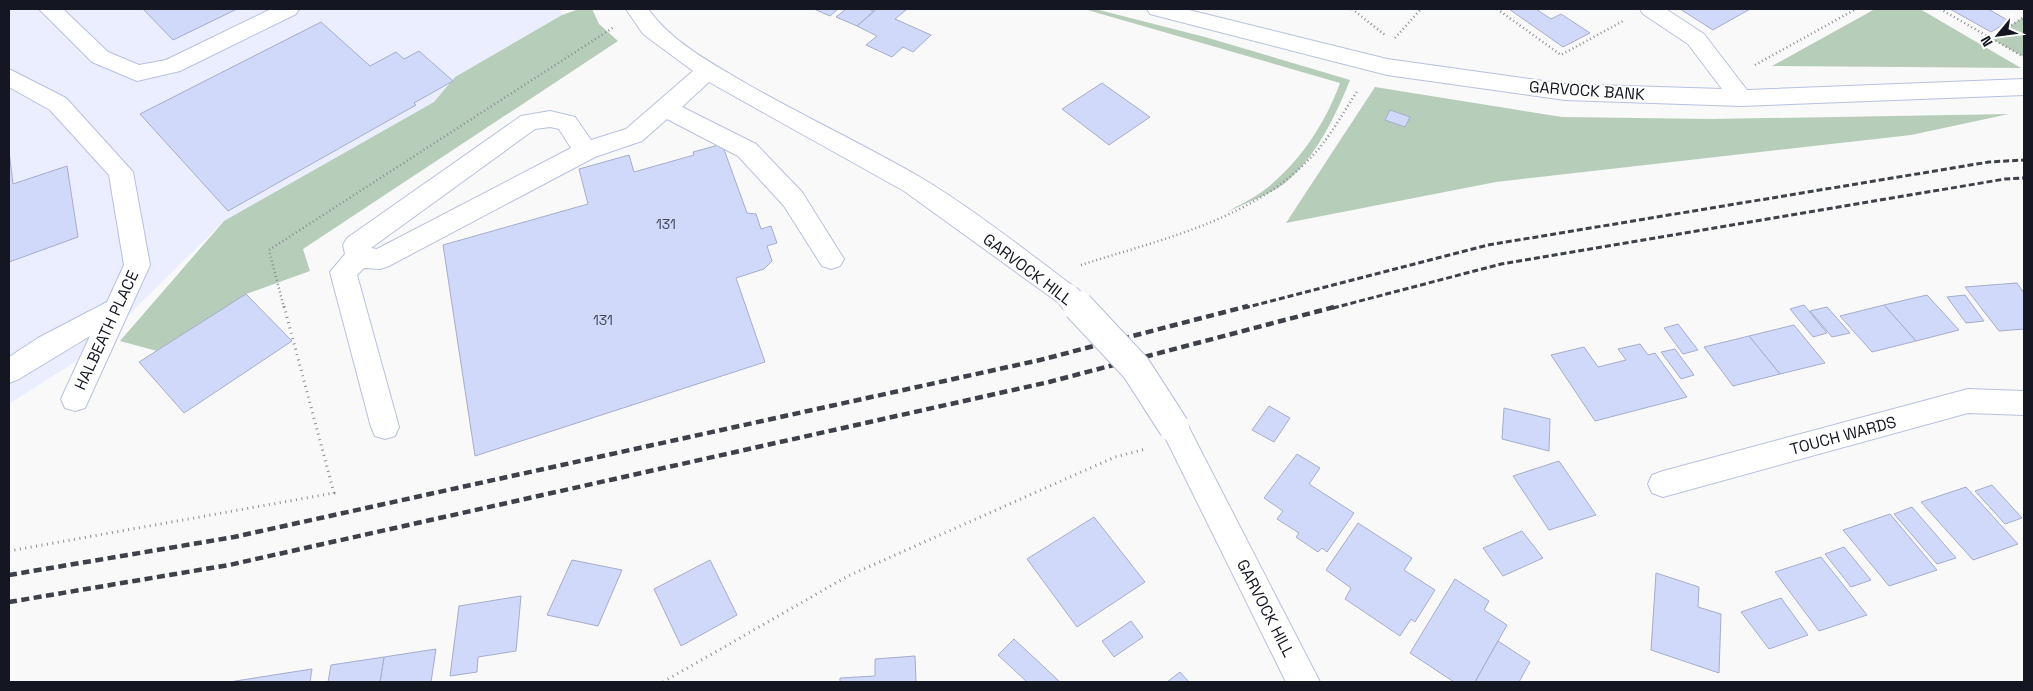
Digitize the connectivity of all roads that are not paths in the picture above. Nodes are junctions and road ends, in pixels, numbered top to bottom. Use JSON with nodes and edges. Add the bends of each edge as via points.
{"nodes":[{"id":1,"x":50,"y":9,"type":"edge"},
{"id":2,"x":288,"y":9,"type":"edge"},
{"id":3,"x":637,"y":9,"type":"edge"},
{"id":4,"x":1158,"y":9,"type":"edge"},
{"id":5,"x":1651,"y":9,"type":"edge"},
{"id":6,"x":708,"y":71,"type":"junction"},
{"id":7,"x":9,"y":77,"type":"edge"},
{"id":8,"x":2024,"y":86,"type":"edge"},
{"id":9,"x":1741,"y":98,"type":"junction"},
{"id":10,"x":665,"y":108,"type":"junction"},
{"id":11,"x":586,"y":151,"type":"junction"},
{"id":12,"x":358,"y":257,"type":"junction"},
{"id":13,"x":831,"y":259,"type":"dead end"},
{"id":14,"x":117,"y":309,"type":"junction"},
{"id":15,"x":9,"y":371,"type":"edge"},
{"id":16,"x":75,"y":399,"type":"dead end"},
{"id":17,"x":2024,"y":402,"type":"edge"},
{"id":18,"x":385,"y":427,"type":"dead end"},
{"id":19,"x":1663,"y":484,"type":"dead end"},
{"id":20,"x":1303,"y":682,"type":"edge"}],
"edges":[{"from":1,"to":2,"type":"street","via":[[100,57],[137,73],[172,66]]},
{"from":3,"to":6,"type":"street","name":"GARVOCK HILL","via":[[662,40]]},
{"from":4,"to":9,"type":"street","name":"GARVOCK BANK","via":[[1376,64],[1565,92]]},
{"from":5,"to":9,"type":"street","via":[[1696,39]]},
{"from":6,"to":10,"type":"street"},
{"from":6,"to":20,"type":"street","name":"GARVOCK HILL","bridge":true,"via":[[913,185],[1068,296],[1136,368],[1177,433]]},
{"from":7,"to":14,"type":"street","name":"HALBEATH PLACE","via":[[58,104],[121,172],[137,265]]},
{"from":8,"to":9,"type":"street","name":"GARVOCK BANK"},
{"from":10,"to":11,"type":"street","via":[[634,135]]},
{"from":10,"to":13,"type":"street","via":[[747,150],[792,199]]},
{"from":11,"to":12,"type":"street","via":[[380,259]]},
{"from":11,"to":12,"type":"street","via":[[567,123],[550,119],[529,122],[356,245]]},
{"from":12,"to":18,"type":"street","via":[[343,272]]},
{"from":14,"to":15,"type":"street"},
{"from":14,"to":16,"type":"street","name":"HALBEATH PLACE"},
{"from":17,"to":19,"type":"street","name":"TOUCH WARDS","via":[[1968,401]]}]}
